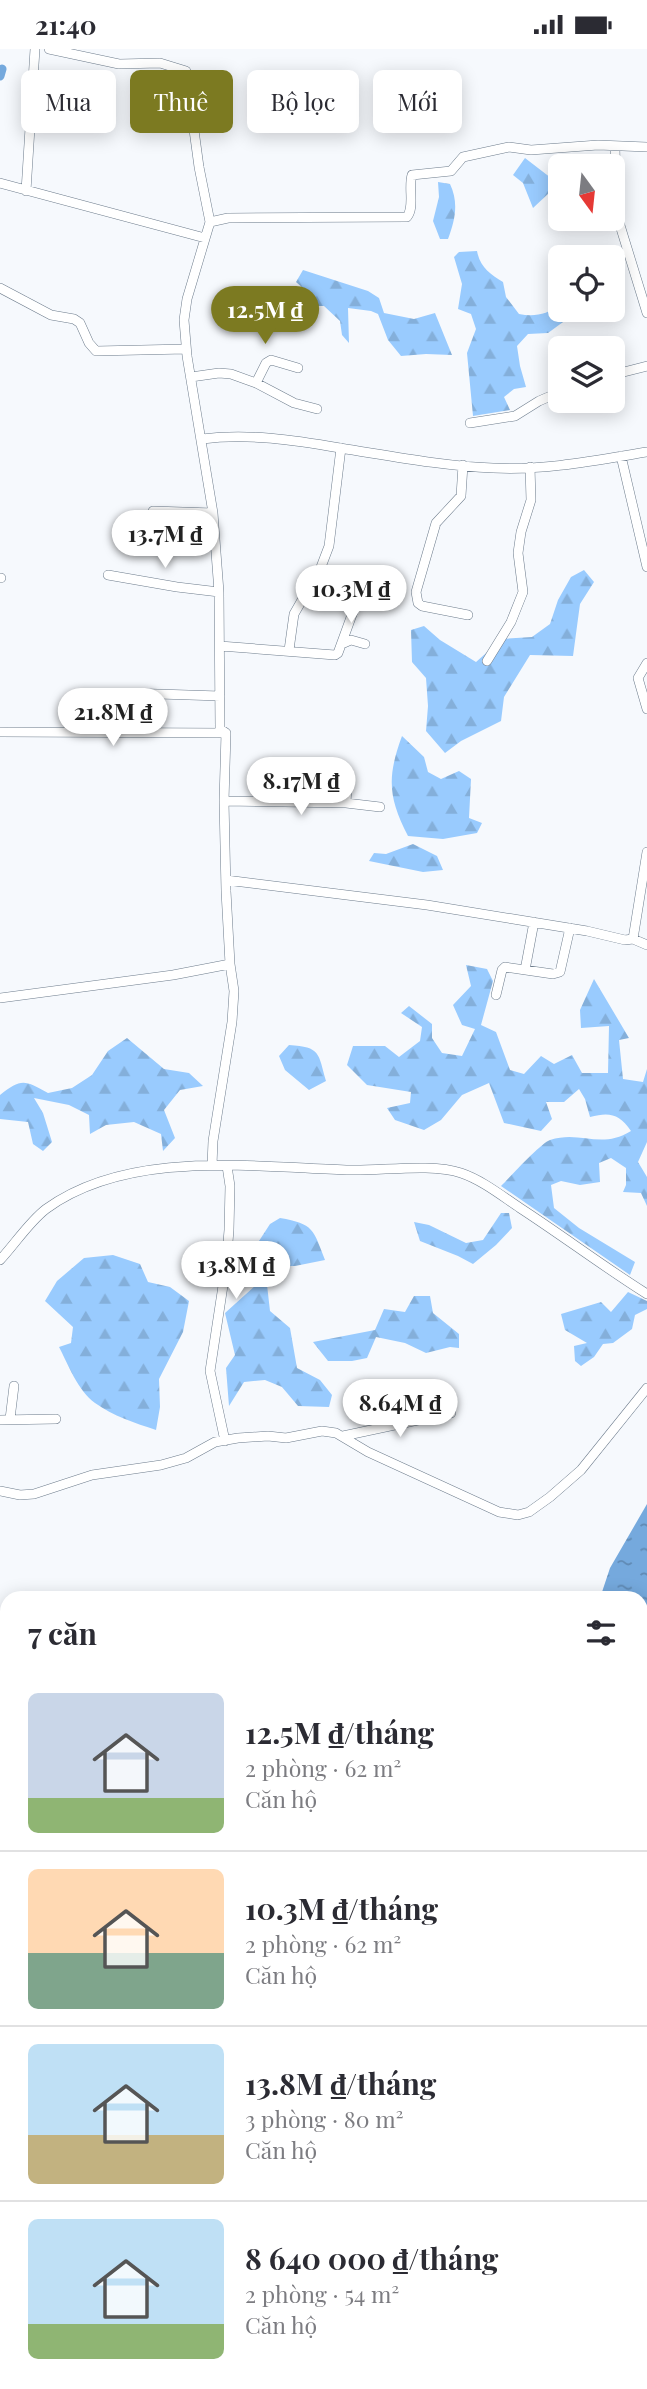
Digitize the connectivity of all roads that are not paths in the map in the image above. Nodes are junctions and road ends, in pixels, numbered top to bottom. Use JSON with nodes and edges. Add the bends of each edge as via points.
{"nodes":[{"id":1,"x":35,"y":49,"type":"edge"},
{"id":2,"x":49,"y":49,"type":"edge"},
{"id":3,"x":615,"y":146,"type":"junction"},
{"id":4,"x":647,"y":147,"type":"edge"},
{"id":5,"x":0,"y":183,"type":"edge"},
{"id":6,"x":26,"y":191,"type":"junction"},
{"id":7,"x":210,"y":222,"type":"junction"},
{"id":8,"x":205,"y":238,"type":"junction"},
{"id":9,"x":0,"y":288,"type":"edge"},
{"id":10,"x":647,"y":313,"type":"edge"},
{"id":11,"x":186,"y":349,"type":"junction"},
{"id":12,"x":647,"y":366,"type":"edge"},
{"id":13,"x":298,"y":368,"type":"dead end"},
{"id":14,"x":625,"y":372,"type":"edge"},
{"id":15,"x":191,"y":377,"type":"junction"},
{"id":16,"x":256,"y":383,"type":"junction"},
{"id":17,"x":548,"y":397,"type":"edge"},
{"id":18,"x":317,"y":409,"type":"dead end"},
{"id":19,"x":470,"y":423,"type":"dead end"},
{"id":20,"x":202,"y":439,"type":"junction"},
{"id":21,"x":341,"y":448,"type":"junction"},
{"id":22,"x":647,"y":452,"type":"edge"},
{"id":23,"x":621,"y":456,"type":"junction"},
{"id":24,"x":463,"y":465,"type":"junction"},
{"id":25,"x":530,"y":467,"type":"junction"},
{"id":26,"x":153,"y":511,"type":"dead end"},
{"id":27,"x":214,"y":513,"type":"junction"},
{"id":28,"x":647,"y":567,"type":"edge"},
{"id":29,"x":108,"y":575,"type":"dead end"},
{"id":30,"x":361,"y":590,"type":"dead end"},
{"id":31,"x":219,"y":592,"type":"junction"},
{"id":32,"x":468,"y":615,"type":"dead end"},
{"id":33,"x":342,"y":644,"type":"junction"},
{"id":34,"x":365,"y":644,"type":"dead end"},
{"id":35,"x":220,"y":646,"type":"junction"},
{"id":36,"x":289,"y":650,"type":"junction"},
{"id":37,"x":487,"y":660,"type":"dead end"},
{"id":38,"x":647,"y":663,"type":"edge"},
{"id":39,"x":127,"y":693,"type":"dead end"},
{"id":40,"x":220,"y":696,"type":"junction"},
{"id":41,"x":647,"y":709,"type":"edge"},
{"id":42,"x":0,"y":732,"type":"edge"},
{"id":43,"x":226,"y":733,"type":"junction"},
{"id":44,"x":348,"y":772,"type":"dead end"},
{"id":45,"x":224,"y":801,"type":"junction"},
{"id":46,"x":346,"y":803,"type":"junction"},
{"id":47,"x":380,"y":807,"type":"dead end"},
{"id":48,"x":647,"y":852,"type":"edge"},
{"id":49,"x":647,"y":864,"type":"edge"},
{"id":50,"x":226,"y":880,"type":"junction"},
{"id":51,"x":534,"y":922,"type":"junction"},
{"id":52,"x":570,"y":928,"type":"junction"},
{"id":53,"x":633,"y":939,"type":"junction"},
{"id":54,"x":647,"y":945,"type":"edge"},
{"id":55,"x":230,"y":964,"type":"junction"},
{"id":56,"x":525,"y":970,"type":"junction"},
{"id":57,"x":496,"y":995,"type":"dead end"},
{"id":58,"x":0,"y":998,"type":"edge"},
{"id":59,"x":212,"y":1165,"type":"junction"},
{"id":60,"x":227,"y":1166,"type":"junction"},
{"id":61,"x":0,"y":1260,"type":"edge"},
{"id":62,"x":647,"y":1294,"type":"edge"},
{"id":63,"x":14,"y":1386,"type":"dead end"},
{"id":64,"x":647,"y":1388,"type":"edge"},
{"id":65,"x":451,"y":1413,"type":"dead end"},
{"id":66,"x":56,"y":1419,"type":"dead end"},
{"id":67,"x":5,"y":1420,"type":"edge"},
{"id":68,"x":343,"y":1436,"type":"junction"},
{"id":69,"x":225,"y":1441,"type":"junction"},
{"id":70,"x":0,"y":1491,"type":"edge"}],
"edges":[{"from":1,"to":6,"type":"street"},
{"from":2,"to":7,"type":"street","via":[[119,64],[160,63],[186,71]]},
{"from":3,"to":4,"type":"street"},
{"from":3,"to":7,"type":"street","via":[[505,148],[463,157],[451,171],[414,174],[407,217],[228,218]]},
{"from":3,"to":10,"type":"street","via":[[619,222]]},
{"from":5,"to":6,"type":"street"},
{"from":6,"to":8,"type":"street"},
{"from":7,"to":8,"type":"street"},
{"from":8,"to":11,"type":"street","via":[[185,309]]},
{"from":9,"to":11,"type":"street","via":[[51,315],[74,319],[96,351]]},
{"from":11,"to":15,"type":"street"},
{"from":12,"to":14,"type":"street"},
{"from":13,"to":16,"type":"street","via":[[271,360]]},
{"from":15,"to":16,"type":"street","via":[[225,372]]},
{"from":15,"to":20,"type":"street"},
{"from":16,"to":18,"type":"street"},
{"from":17,"to":19,"type":"street","via":[[515,416]]},
{"from":20,"to":21,"type":"street","via":[[289,439]]},
{"from":20,"to":27,"type":"street"},
{"from":21,"to":24,"type":"street"},
{"from":21,"to":36,"type":"street","via":[[329,546],[295,614]]},
{"from":22,"to":23,"type":"street"},
{"from":23,"to":25,"type":"street"},
{"from":23,"to":28,"type":"street"},
{"from":24,"to":25,"type":"street"},
{"from":24,"to":32,"type":"street","via":[[461,496],[436,523],[416,592],[422,606]]},
{"from":25,"to":37,"type":"street","via":[[531,500],[518,552],[523,592],[512,622]]},
{"from":26,"to":27,"type":"street"},
{"from":27,"to":31,"type":"street"},
{"from":29,"to":31,"type":"street"},
{"from":30,"to":33,"type":"street"},
{"from":31,"to":35,"type":"street"},
{"from":33,"to":34,"type":"street","via":[[351,640]]},
{"from":33,"to":36,"type":"street","via":[[335,655]]},
{"from":35,"to":36,"type":"street"},
{"from":35,"to":40,"type":"street"},
{"from":38,"to":41,"type":"street","via":[[638,678]]},
{"from":39,"to":40,"type":"street"},
{"from":40,"to":43,"type":"street","via":[[220,729]]},
{"from":42,"to":43,"type":"street"},
{"from":43,"to":45,"type":"street"},
{"from":44,"to":46,"type":"street"},
{"from":45,"to":46,"type":"street"},
{"from":45,"to":50,"type":"street"},
{"from":46,"to":47,"type":"street"},
{"from":48,"to":49,"type":"street"},
{"from":49,"to":53,"type":"street"},
{"from":50,"to":51,"type":"street"},
{"from":50,"to":55,"type":"street"},
{"from":51,"to":52,"type":"street"},
{"from":51,"to":56,"type":"street"},
{"from":52,"to":53,"type":"street"},
{"from":52,"to":56,"type":"street","via":[[560,972]]},
{"from":53,"to":54,"type":"street"},
{"from":55,"to":58,"type":"street"},
{"from":55,"to":59,"type":"street","via":[[232,1022]]},
{"from":56,"to":57,"type":"street","via":[[503,968]]},
{"from":59,"to":60,"type":"street"},
{"from":59,"to":61,"type":"street","via":[[142,1171],[83,1189],[44,1211]]},
{"from":60,"to":62,"type":"street","via":[[461,1173],[506,1198]]},
{"from":60,"to":69,"type":"street","via":[[229,1230],[210,1371]]},
{"from":63,"to":67,"type":"street"},
{"from":64,"to":68,"type":"street","via":[[581,1470],[539,1506],[518,1515],[499,1512]]},
{"from":65,"to":68,"type":"street"},
{"from":66,"to":67,"type":"street"},
{"from":68,"to":69,"type":"street","via":[[322,1431]]},
{"from":69,"to":70,"type":"street","via":[[186,1458],[92,1475],[47,1491],[20,1495]]}]}
